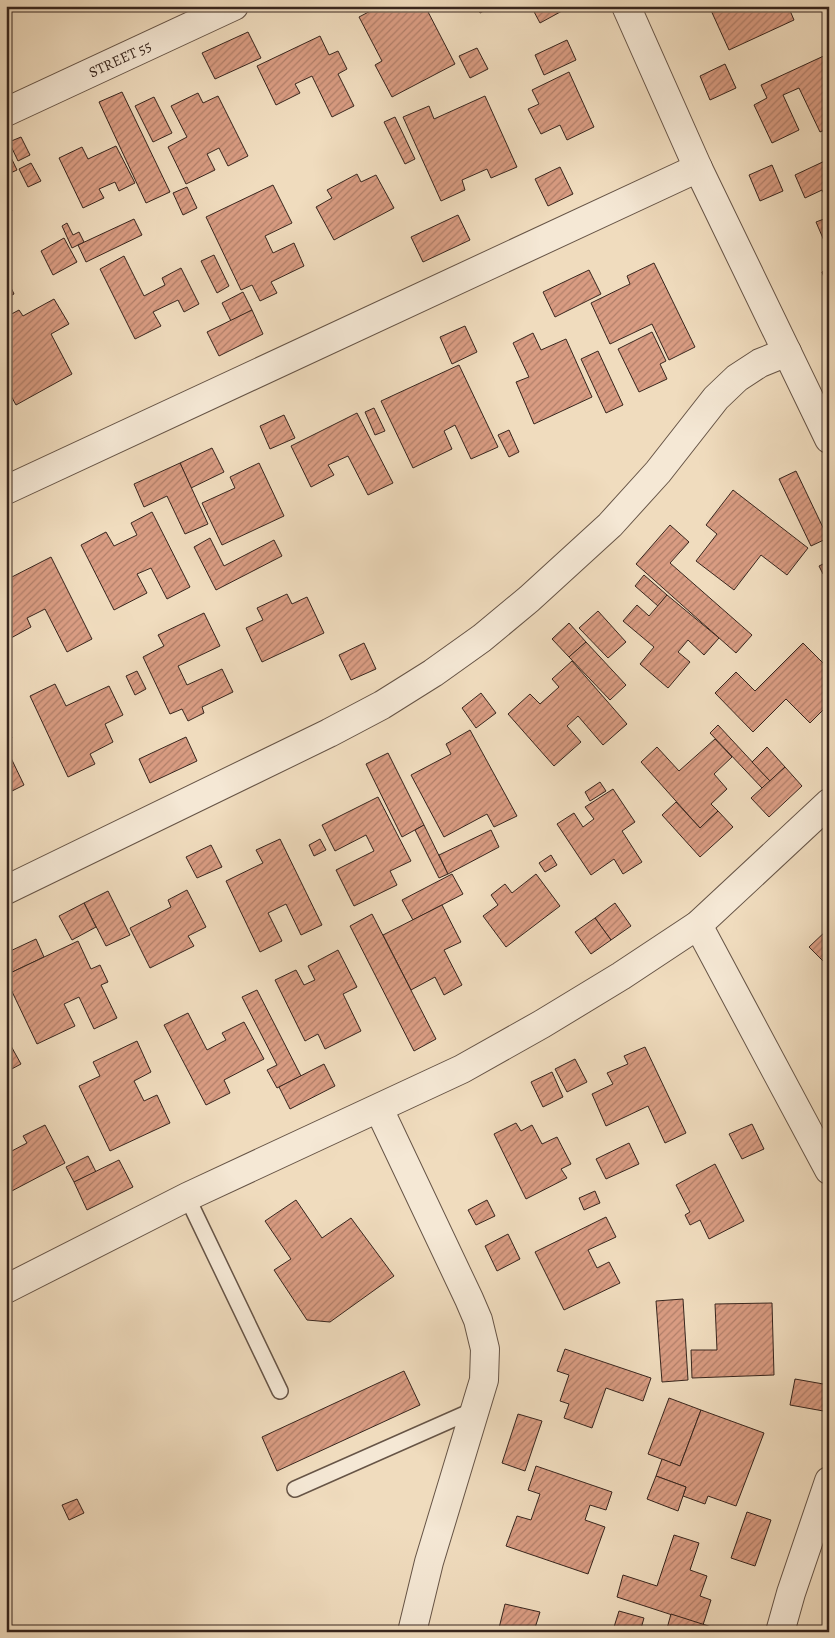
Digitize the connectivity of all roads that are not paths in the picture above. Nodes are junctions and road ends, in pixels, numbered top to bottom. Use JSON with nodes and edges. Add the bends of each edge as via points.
{"nodes":[{"id":1,"x":234,"y":6,"type":"edge"},
{"id":2,"x":626,"y":6,"type":"edge"},
{"id":3,"x":6,"y":112,"type":"edge"},
{"id":4,"x":698,"y":168,"type":"junction"},
{"id":5,"x":787,"y":352,"type":"junction"},
{"id":6,"x":829,"y":439,"type":"edge"},
{"id":7,"x":6,"y":490,"type":"edge"},
{"id":8,"x":829,"y":803,"type":"edge"},
{"id":9,"x":6,"y":890,"type":"edge"},
{"id":10,"x":698,"y":925,"type":"junction"},
{"id":11,"x":379,"y":1109,"type":"junction"},
{"id":12,"x":829,"y":1170,"type":"edge"},
{"id":13,"x":187,"y":1197,"type":"junction"},
{"id":14,"x":6,"y":1289,"type":"edge"},
{"id":15,"x":280,"y":1391,"type":"dead end"},
{"id":16,"x":476,"y":1409,"type":"junction"},
{"id":17,"x":829,"y":1481,"type":"edge"},
{"id":18,"x":295,"y":1489,"type":"dead end"},
{"id":19,"x":412,"y":1632,"type":"edge"},
{"id":20,"x":780,"y":1632,"type":"edge"}],
"edges":[{"from":1,"to":3,"type":"street","name":"STREET 55"},
{"from":2,"to":4,"type":"street"},
{"from":4,"to":5,"type":"street"},
{"from":4,"to":7,"type":"street"},
{"from":5,"to":6,"type":"street"},
{"from":5,"to":9,"type":"street","via":[[760,363],[737,378],[716,398],[658,472],[610,525],[529,599],[434,673],[329,733]]},
{"from":8,"to":10,"type":"street"},
{"from":10,"to":11,"type":"street","via":[[542,1024],[462,1069]]},
{"from":10,"to":12,"type":"street"},
{"from":11,"to":13,"type":"street"},
{"from":11,"to":16,"type":"street","via":[[478,1320],[485,1349],[484,1380]]},
{"from":13,"to":14,"type":"street"},
{"from":13,"to":15,"type":"lane"},
{"from":16,"to":18,"type":"lane"},
{"from":16,"to":19,"type":"street","via":[[429,1562]]},
{"from":17,"to":20,"type":"street"}]}
